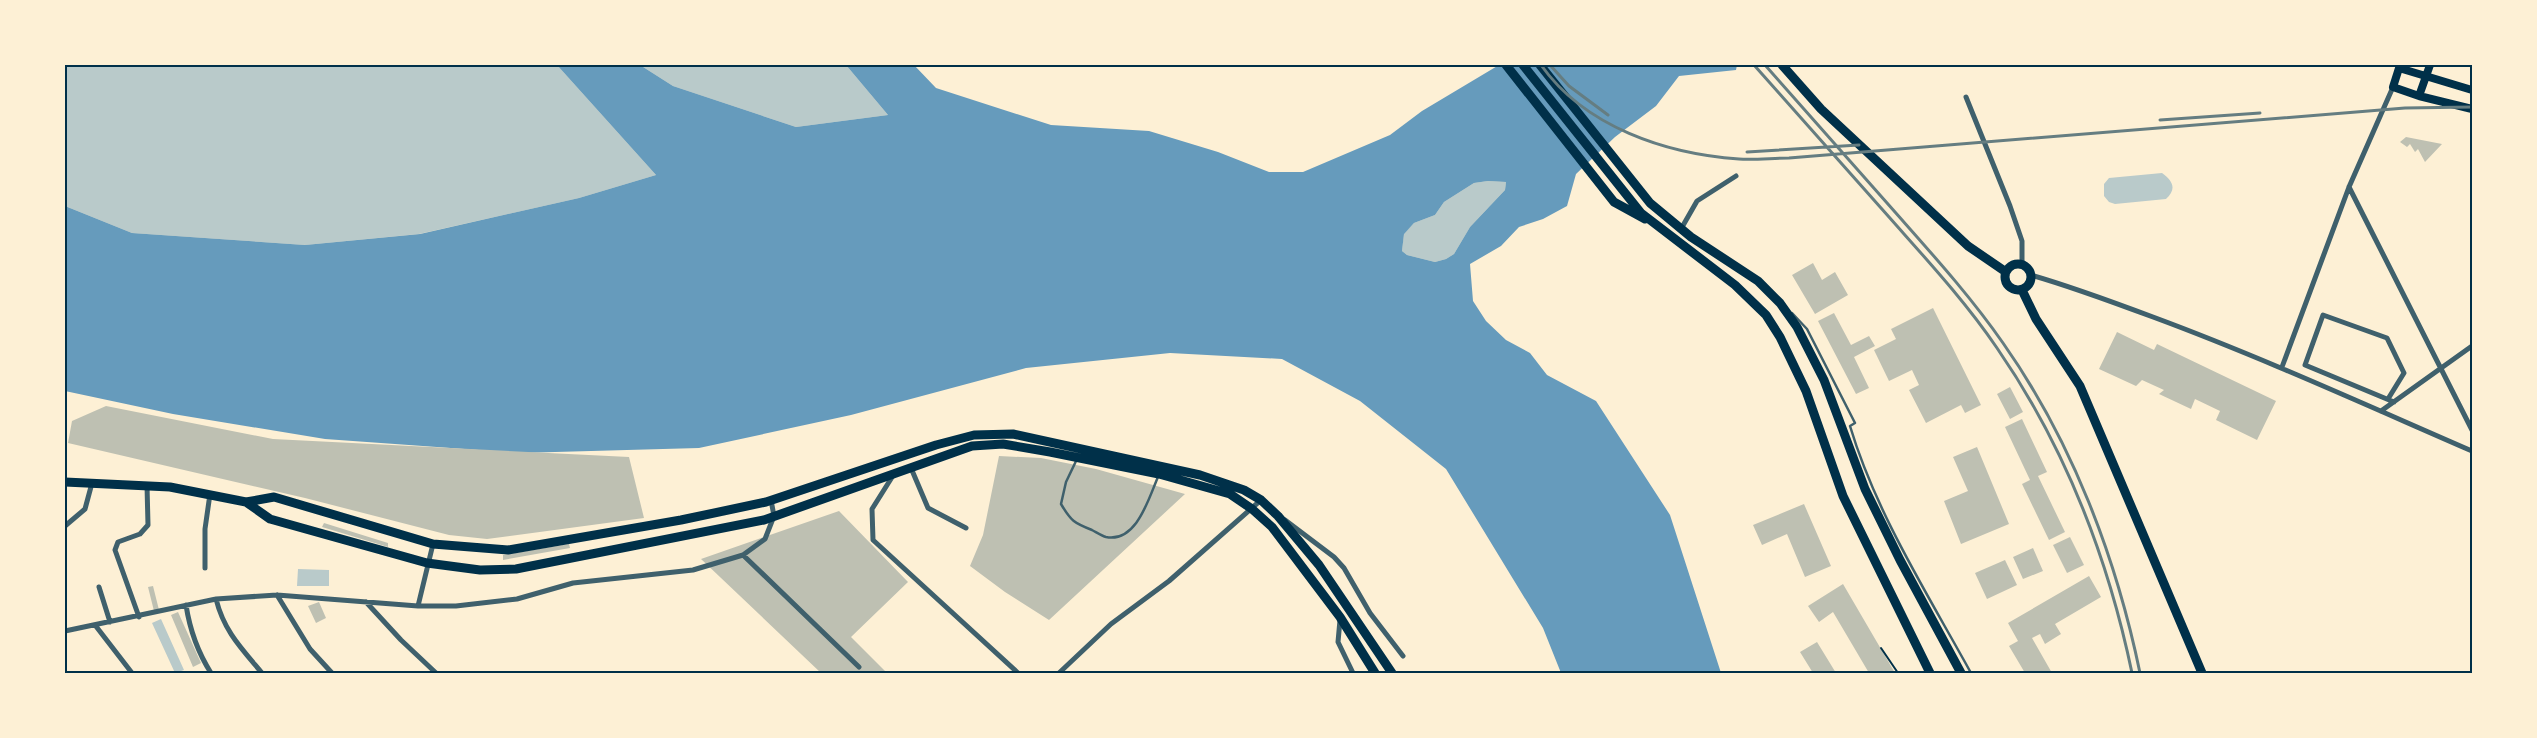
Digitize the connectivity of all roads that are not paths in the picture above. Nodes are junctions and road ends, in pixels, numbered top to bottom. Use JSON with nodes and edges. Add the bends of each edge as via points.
{"nodes":[{"id":1,"x":1506,"y":65,"type":"edge"},
{"id":2,"x":1523,"y":65,"type":"edge"},
{"id":3,"x":1540,"y":65,"type":"edge"},
{"id":4,"x":1782,"y":65,"type":"edge"},
{"id":5,"x":2430,"y":65,"type":"edge"},
{"id":6,"x":2399,"y":67,"type":"edge"},
{"id":7,"x":2426,"y":78,"type":"junction"},
{"id":8,"x":2393,"y":87,"type":"junction"},
{"id":9,"x":2472,"y":90,"type":"edge"},
{"id":10,"x":2420,"y":96,"type":"junction"},
{"id":11,"x":1966,"y":97,"type":"dead end"},
{"id":12,"x":2472,"y":109,"type":"edge"},
{"id":13,"x":1736,"y":176,"type":"dead end"},
{"id":14,"x":2349,"y":187,"type":"junction"},
{"id":15,"x":1648,"y":220,"type":"junction"},
{"id":16,"x":1681,"y":229,"type":"junction"},
{"id":17,"x":2022,"y":265,"type":"junction"},
{"id":18,"x":2006,"y":272,"type":"junction"},
{"id":19,"x":2031,"y":275,"type":"junction"},
{"id":20,"x":1758,"y":281,"type":"junction"},
{"id":21,"x":2022,"y":290,"type":"junction"},
{"id":22,"x":2472,"y":346,"type":"edge"},
{"id":23,"x":2282,"y":367,"type":"junction"},
{"id":24,"x":2440,"y":370,"type":"junction"},
{"id":25,"x":2388,"y":399,"type":"junction"},
{"id":26,"x":2394,"y":402,"type":"junction"},
{"id":27,"x":2381,"y":411,"type":"junction"},
{"id":28,"x":2472,"y":430,"type":"edge"},
{"id":29,"x":2472,"y":450,"type":"edge"},
{"id":30,"x":1077,"y":458,"type":"junction"},
{"id":31,"x":910,"y":468,"type":"junction"},
{"id":32,"x":1160,"y":470,"type":"junction"},
{"id":33,"x":895,"y":473,"type":"junction"},
{"id":34,"x":65,"y":482,"type":"edge"},
{"id":35,"x":92,"y":483,"type":"junction"},
{"id":36,"x":147,"y":486,"type":"junction"},
{"id":37,"x":210,"y":494,"type":"junction"},
{"id":38,"x":771,"y":500,"type":"junction"},
{"id":39,"x":1261,"y":500,"type":"junction"},
{"id":40,"x":246,"y":502,"type":"junction"},
{"id":41,"x":1252,"y":509,"type":"junction"},
{"id":42,"x":774,"y":516,"type":"junction"},
{"id":43,"x":1278,"y":516,"type":"junction"},
{"id":44,"x":65,"y":526,"type":"edge"},
{"id":45,"x":966,"y":528,"type":"dead end"},
{"id":46,"x":433,"y":544,"type":"junction"},
{"id":47,"x":743,"y":555,"type":"junction"},
{"id":48,"x":427,"y":563,"type":"junction"},
{"id":49,"x":205,"y":568,"type":"dead end"},
{"id":50,"x":99,"y":587,"type":"dead end"},
{"id":51,"x":277,"y":595,"type":"junction"},
{"id":52,"x":216,"y":599,"type":"junction"},
{"id":53,"x":366,"y":601,"type":"junction"},
{"id":54,"x":186,"y":606,"type":"junction"},
{"id":55,"x":418,"y":606,"type":"junction"},
{"id":56,"x":140,"y":617,"type":"junction"},
{"id":57,"x":1340,"y":617,"type":"junction"},
{"id":58,"x":110,"y":622,"type":"junction"},
{"id":59,"x":94,"y":625,"type":"junction"},
{"id":60,"x":65,"y":631,"type":"edge"},
{"id":61,"x":1403,"y":656,"type":"dead end"},
{"id":62,"x":859,"y":667,"type":"dead end"},
{"id":63,"x":132,"y":673,"type":"edge"},
{"id":64,"x":211,"y":673,"type":"edge"},
{"id":65,"x":262,"y":673,"type":"edge"},
{"id":66,"x":332,"y":673,"type":"edge"},
{"id":67,"x":436,"y":673,"type":"edge"},
{"id":68,"x":1018,"y":673,"type":"edge"},
{"id":69,"x":1059,"y":673,"type":"edge"},
{"id":70,"x":1353,"y":673,"type":"edge"},
{"id":71,"x":1375,"y":673,"type":"edge"},
{"id":72,"x":1392,"y":673,"type":"edge"},
{"id":73,"x":1930,"y":673,"type":"edge"},
{"id":74,"x":1961,"y":673,"type":"edge"},
{"id":75,"x":1971,"y":673,"type":"edge"},
{"id":76,"x":2202,"y":673,"type":"edge"}],
"edges":[{"from":1,"to":15,"type":"main road","via":[[1614,202]]},
{"from":2,"to":15,"type":"main road"},
{"from":3,"to":16,"type":"main road","via":[[1634,186]]},
{"from":4,"to":18,"type":"main road","via":[[1821,109],[1968,246]]},
{"from":5,"to":7,"type":"main road"},
{"from":6,"to":7,"type":"main road"},
{"from":6,"to":8,"type":"main road"},
{"from":7,"to":9,"type":"main road"},
{"from":7,"to":10,"type":"main road"},
{"from":8,"to":10,"type":"main road"},
{"from":8,"to":14,"type":"street"},
{"from":10,"to":12,"type":"main road"},
{"from":11,"to":17,"type":"street","via":[[2022,241]]},
{"from":13,"to":16,"type":"street","via":[[1697,201]]},
{"from":14,"to":23,"type":"street"},
{"from":14,"to":24,"type":"street"},
{"from":15,"to":73,"type":"main road","via":[[1735,285],[1766,315],[1780,336],[1806,391],[1843,496]]},
{"from":16,"to":20,"type":"main road"},
{"from":17,"to":18,"type":"main road","via":[[2014,265]]},
{"from":17,"to":19,"type":"main road"},
{"from":18,"to":21,"type":"main road","via":[[2008,286]]},
{"from":19,"to":21,"type":"main road","via":[[2030,283]]},
{"from":19,"to":23,"type":"street","via":[[2118,304]]},
{"from":20,"to":74,"type":"main road","via":[[1780,303],[1797,328],[1824,380],[1865,489]]},
{"from":20,"to":75,"type":"lane","via":[[1807,329],[1855,423],[1850,426],[1867,476],[1923,589]]},
{"from":21,"to":76,"type":"main road","via":[[2036,319],[2080,386]]},
{"from":22,"to":24,"type":"street"},
{"from":23,"to":27,"type":"street"},
{"from":24,"to":26,"type":"street"},
{"from":24,"to":28,"type":"street"},
{"from":25,"to":25,"type":"street","via":[[2305,365],[2323,314],[2386,338],[2404,372]]},
{"from":25,"to":26,"type":"street"},
{"from":26,"to":27,"type":"street"},
{"from":27,"to":29,"type":"street"},
{"from":30,"to":31,"type":"main road","via":[[1003,444],[972,446]]},
{"from":30,"to":32,"type":"main road"},
{"from":30,"to":32,"type":"lane","via":[[1066,482],[1061,504],[1072,522],[1106,537],[1119,536],[1132,528],[1144,511]]},
{"from":31,"to":33,"type":"main road"},
{"from":31,"to":45,"type":"street","via":[[928,508]]},
{"from":32,"to":38,"type":"main road","via":[[1013,434],[993,433],[936,445]]},
{"from":32,"to":39,"type":"main road","via":[[1218,480]]},
{"from":32,"to":41,"type":"main road","via":[[1230,494]]},
{"from":33,"to":42,"type":"main road"},
{"from":33,"to":68,"type":"street","via":[[872,509],[873,540]]},
{"from":34,"to":35,"type":"main road"},
{"from":35,"to":36,"type":"main road"},
{"from":35,"to":44,"type":"street","via":[[85,509]]},
{"from":36,"to":37,"type":"main road","via":[[170,486]]},
{"from":36,"to":56,"type":"street","via":[[146,530],[118,542],[114,550]]},
{"from":37,"to":40,"type":"main road"},
{"from":37,"to":49,"type":"street","via":[[204,537]]},
{"from":38,"to":42,"type":"street"},
{"from":38,"to":46,"type":"main road","via":[[681,520],[508,550]]},
{"from":39,"to":41,"type":"street"},
{"from":39,"to":43,"type":"main road"},
{"from":40,"to":46,"type":"main road","via":[[274,497]]},
{"from":40,"to":48,"type":"main road","via":[[270,518]]},
{"from":41,"to":57,"type":"main road","via":[[1272,527]]},
{"from":41,"to":69,"type":"street","via":[[1169,582],[1105,629]]},
{"from":42,"to":47,"type":"street","via":[[765,538]]},
{"from":42,"to":48,"type":"main road","via":[[516,569],[480,570]]},
{"from":43,"to":61,"type":"street","via":[[1334,556],[1370,613]]},
{"from":43,"to":72,"type":"main road","via":[[1352,610]]},
{"from":46,"to":48,"type":"street"},
{"from":47,"to":55,"type":"street","via":[[693,570],[573,583],[517,599],[456,606]]},
{"from":47,"to":62,"type":"street"},
{"from":48,"to":55,"type":"street"},
{"from":50,"to":58,"type":"street"},
{"from":51,"to":52,"type":"street"},
{"from":51,"to":53,"type":"street"},
{"from":51,"to":66,"type":"street","via":[[310,649]]},
{"from":52,"to":54,"type":"street"},
{"from":52,"to":65,"type":"street","via":[[220,618]]},
{"from":53,"to":55,"type":"street"},
{"from":53,"to":67,"type":"street"},
{"from":54,"to":56,"type":"street"},
{"from":54,"to":64,"type":"street","via":[[190,631]]},
{"from":56,"to":58,"type":"street"},
{"from":57,"to":70,"type":"street","via":[[1338,642]]},
{"from":57,"to":71,"type":"main road"},
{"from":58,"to":59,"type":"street"},
{"from":59,"to":60,"type":"street"},
{"from":59,"to":63,"type":"street"}]}
